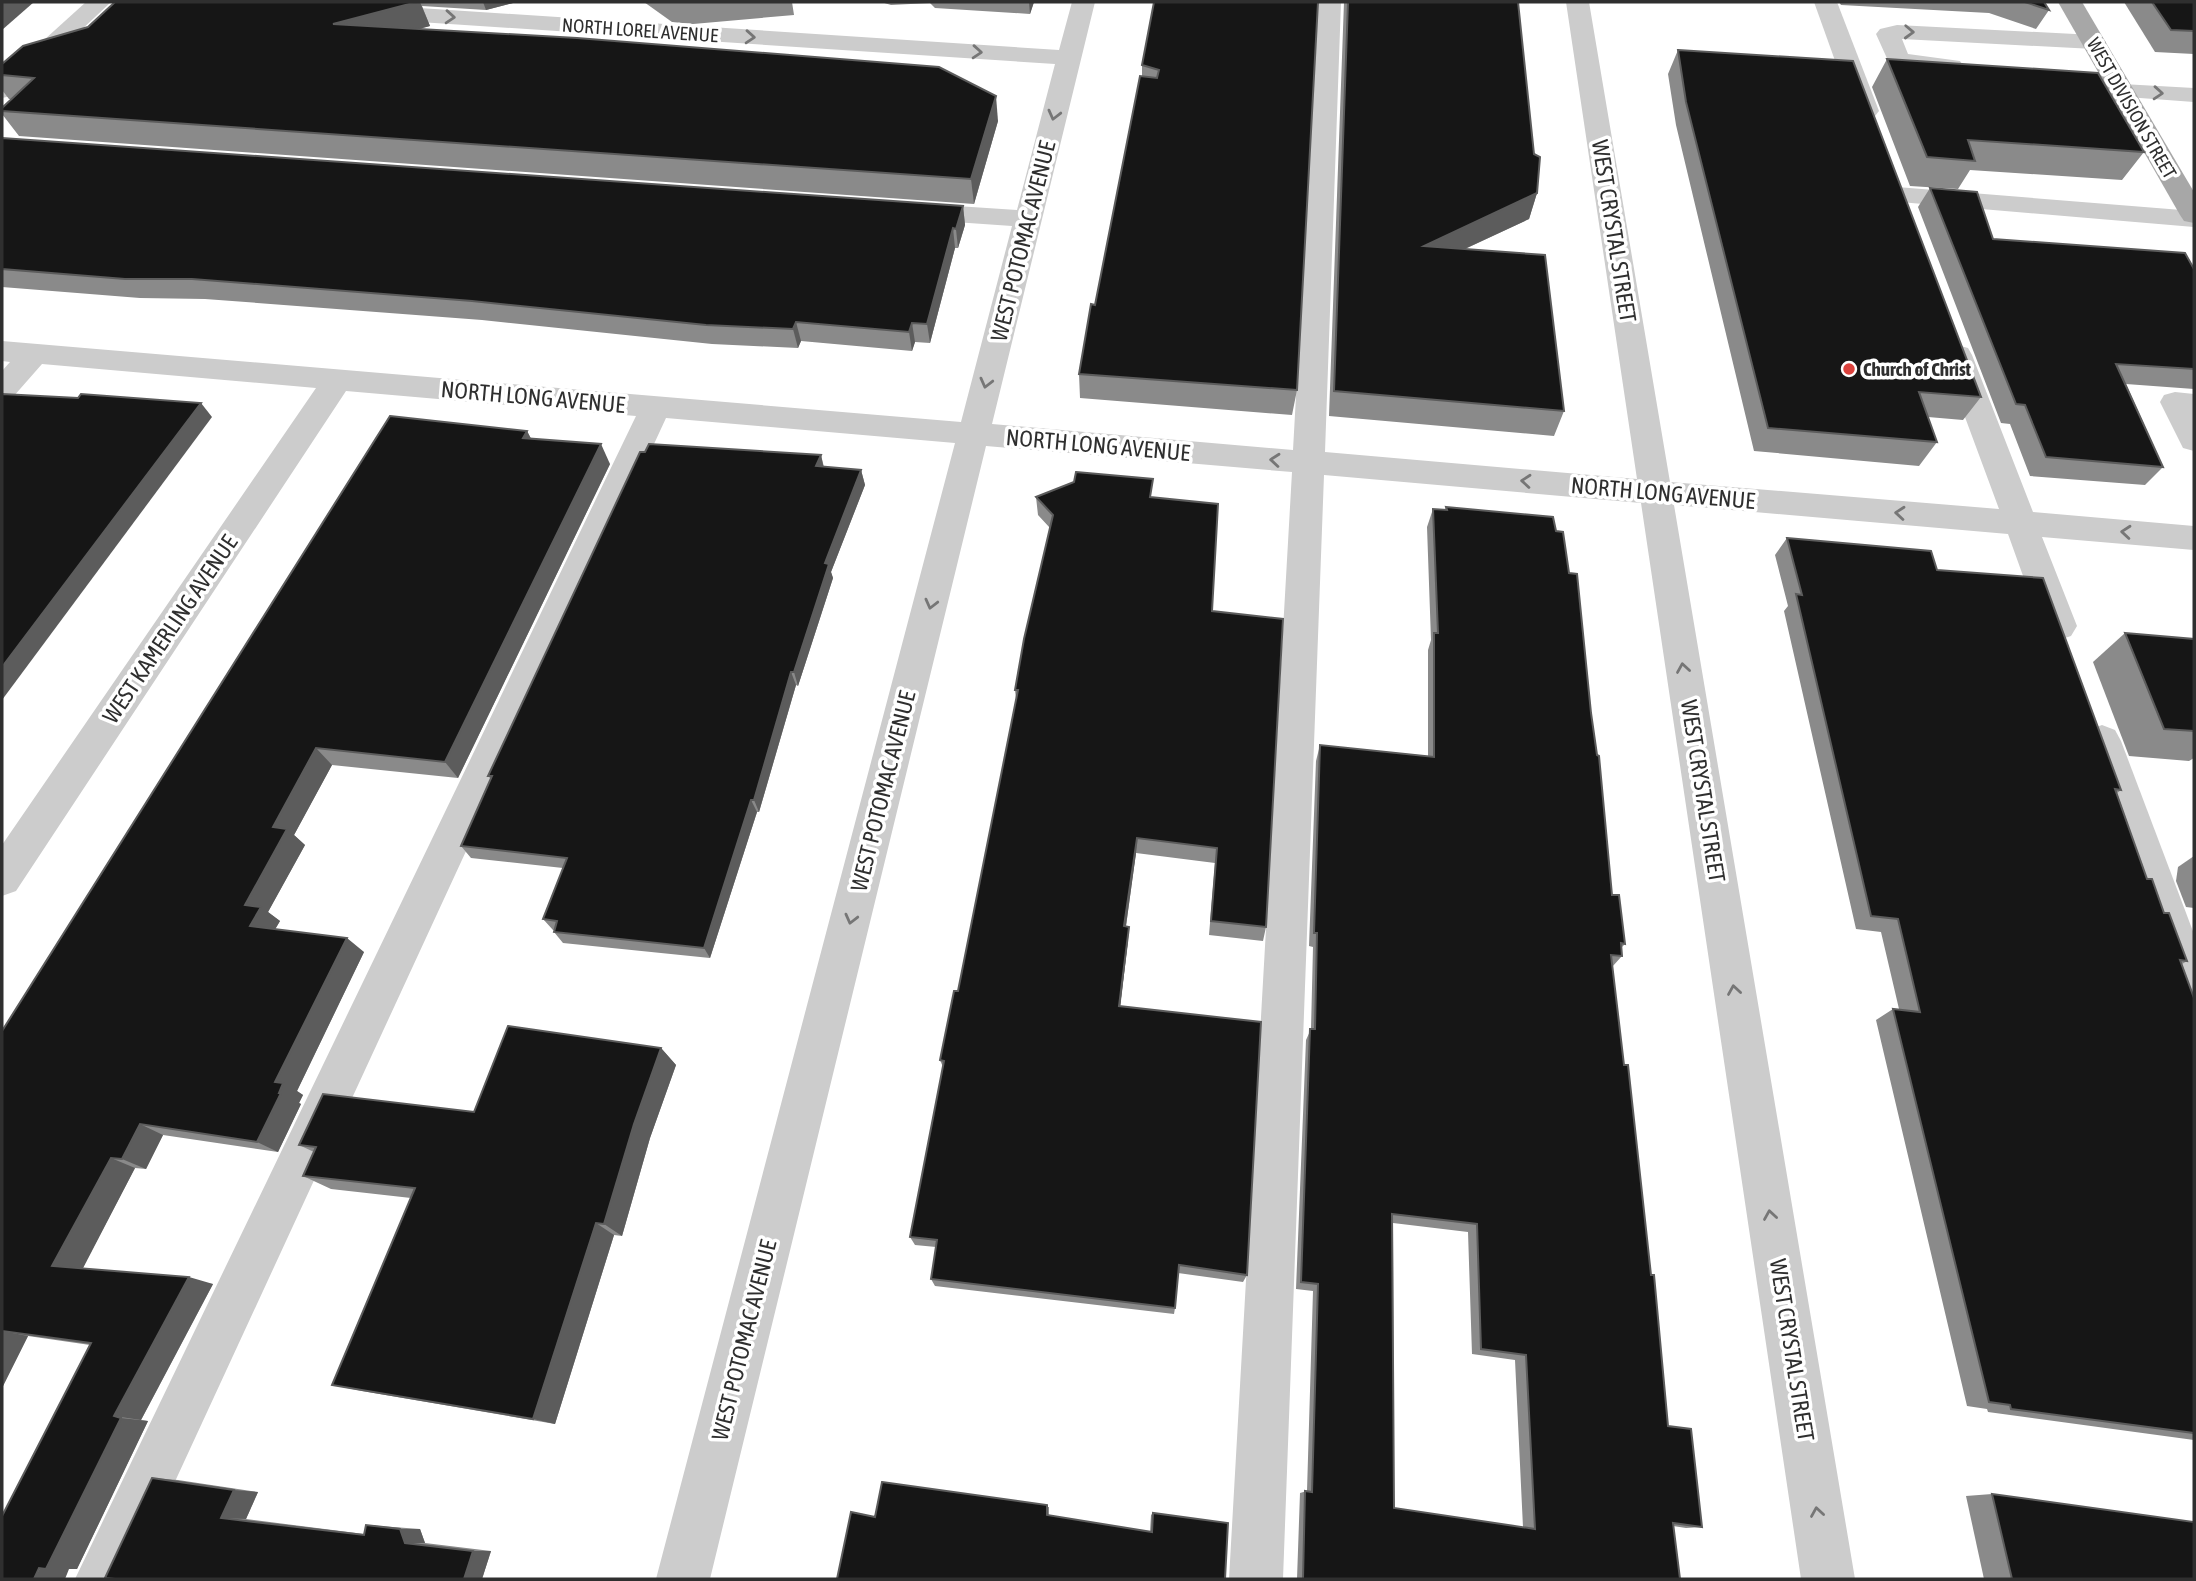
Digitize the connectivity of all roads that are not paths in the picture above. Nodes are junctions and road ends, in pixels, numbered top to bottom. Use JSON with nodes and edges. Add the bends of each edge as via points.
{"nodes":[{"id":1,"x":99,"y":2,"type":"edge"},
{"id":2,"x":1083,"y":2,"type":"edge"},
{"id":3,"x":1330,"y":2,"type":"edge"},
{"id":4,"x":1578,"y":2,"type":"edge"},
{"id":5,"x":1825,"y":2,"type":"edge"},
{"id":6,"x":2070,"y":2,"type":"edge"},
{"id":7,"x":348,"y":11,"type":"edge"},
{"id":8,"x":2094,"y":43,"type":"junction"},
{"id":9,"x":1069,"y":58,"type":"junction"},
{"id":10,"x":1977,"y":68,"type":"edge"},
{"id":11,"x":2108,"y":81,"type":"junction"},
{"id":12,"x":3,"y":89,"type":"edge"},
{"id":13,"x":2194,"y":95,"type":"edge"},
{"id":14,"x":879,"y":209,"type":"edge"},
{"id":15,"x":2194,"y":217,"type":"edge"},
{"id":16,"x":1028,"y":219,"type":"junction"},
{"id":17,"x":1946,"y":326,"type":"edge"},
{"id":18,"x":2,"y":351,"type":"edge"},
{"id":19,"x":34,"y":354,"type":"junction"},
{"id":20,"x":337,"y":380,"type":"junction"},
{"id":21,"x":2,"y":390,"type":"edge"},
{"id":22,"x":2194,"y":404,"type":"edge"},
{"id":23,"x":656,"y":407,"type":"junction"},
{"id":24,"x":973,"y":434,"type":"junction"},
{"id":25,"x":2194,"y":440,"type":"edge"},
{"id":26,"x":1310,"y":463,"type":"junction"},
{"id":27,"x":1656,"y":492,"type":"junction"},
{"id":28,"x":2020,"y":523,"type":"junction"},
{"id":29,"x":2194,"y":538,"type":"edge"},
{"id":30,"x":2069,"y":654,"type":"edge"},
{"id":31,"x":2093,"y":718,"type":"edge"},
{"id":32,"x":2,"y":878,"type":"edge"},
{"id":33,"x":2194,"y":989,"type":"edge"},
{"id":34,"x":102,"y":1579,"type":"edge"},
{"id":35,"x":683,"y":1579,"type":"edge"},
{"id":36,"x":1256,"y":1579,"type":"edge"},
{"id":37,"x":1828,"y":1579,"type":"edge"}],
"edges":[{"from":1,"to":12,"type":"street"},
{"from":2,"to":9,"type":"street","name":"WEST POTOMAC AVENUE"},
{"from":3,"to":26,"type":"street"},
{"from":4,"to":27,"type":"street","name":"WEST CRYSTAL STREET"},
{"from":5,"to":15,"type":"street","via":[[1893,182]]},
{"from":6,"to":8,"type":"main road","name":"WEST DIVISION STREET"},
{"from":7,"to":9,"type":"street","name":"NORTH LOREL AVENUE","one_way":true},
{"from":10,"to":8,"type":"street","one_way":true,"via":[[1899,60],[1888,34]]},
{"from":8,"to":11,"type":"main road","name":"WEST DIVISION STREET"},
{"from":9,"to":16,"type":"street","name":"WEST POTOMAC AVENUE","one_way":true},
{"from":11,"to":13,"type":"street","one_way":true},
{"from":11,"to":15,"type":"main road","name":"WEST DIVISION STREET"},
{"from":14,"to":16,"type":"street"},
{"from":16,"to":24,"type":"street","name":"WEST POTOMAC AVENUE","one_way":true},
{"from":17,"to":28,"type":"street"},
{"from":18,"to":19,"type":"street","name":"NORTH LONG AVENUE"},
{"from":19,"to":20,"type":"street","name":"NORTH LONG AVENUE"},
{"from":19,"to":21,"type":"street"},
{"from":20,"to":23,"type":"street","name":"NORTH LONG AVENUE"},
{"from":20,"to":32,"type":"street","name":"WEST KAMERLING AVENUE"},
{"from":22,"to":25,"type":"street","via":[[2175,402]]},
{"from":23,"to":24,"type":"street","name":"NORTH LONG AVENUE"},
{"from":23,"to":34,"type":"street"},
{"from":26,"to":24,"type":"street","name":"NORTH LONG AVENUE","one_way":true},
{"from":24,"to":35,"type":"street","name":"WEST POTOMAC AVENUE","one_way":true},
{"from":27,"to":26,"type":"street","name":"NORTH LONG AVENUE","one_way":true},
{"from":26,"to":36,"type":"street"},
{"from":28,"to":27,"type":"street","name":"NORTH LONG AVENUE","one_way":true},
{"from":37,"to":27,"type":"street","name":"WEST CRYSTAL STREET","one_way":true},
{"from":29,"to":28,"type":"street","name":"NORTH LONG AVENUE","one_way":true},
{"from":28,"to":30,"type":"street"},
{"from":31,"to":33,"type":"street"}]}
